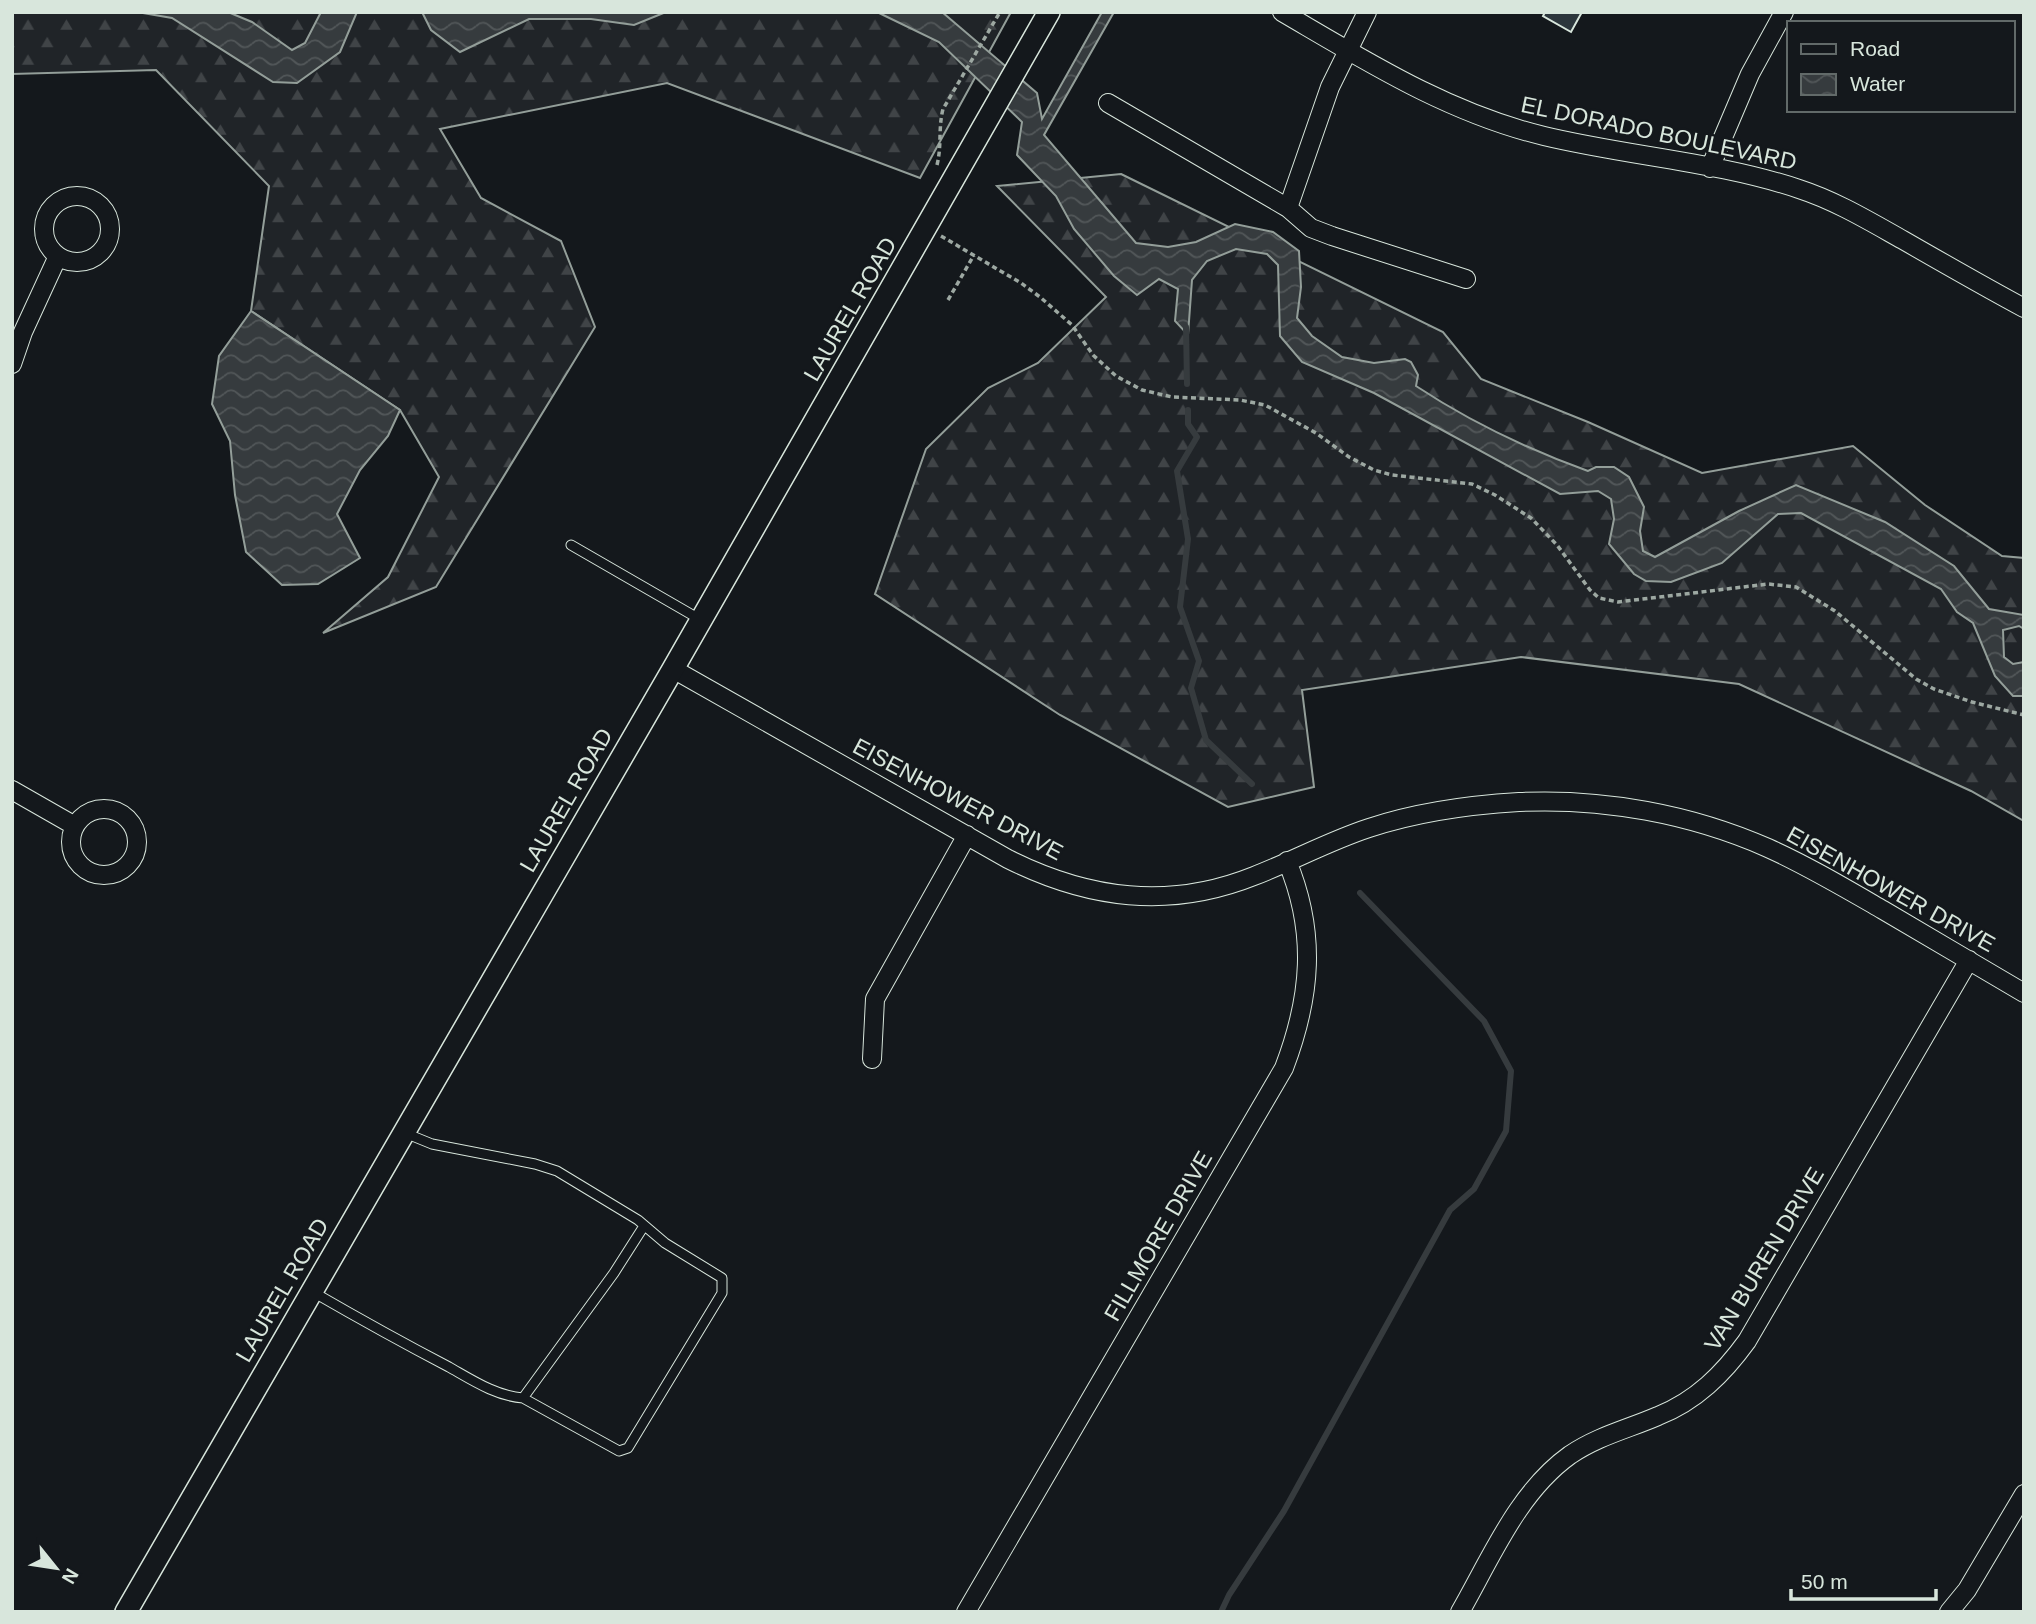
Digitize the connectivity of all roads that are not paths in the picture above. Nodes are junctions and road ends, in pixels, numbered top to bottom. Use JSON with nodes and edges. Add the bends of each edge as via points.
{"nodes":[{"id":1,"x":1049,"y":12,"type":"edge"},
{"id":2,"x":1282,"y":12,"type":"edge"},
{"id":3,"x":1367,"y":12,"type":"edge"},
{"id":4,"x":1784,"y":12,"type":"edge"},
{"id":5,"x":1348,"y":50,"type":"junction"},
{"id":6,"x":1108,"y":103,"type":"dead end"},
{"id":7,"x":1710,"y":168,"type":"junction"},
{"id":8,"x":1288,"y":208,"type":"junction"},
{"id":9,"x":58,"y":256,"type":"dead end"},
{"id":10,"x":1466,"y":279,"type":"dead end"},
{"id":11,"x":2024,"y":308,"type":"edge"},
{"id":12,"x":12,"y":364,"type":"edge"},
{"id":13,"x":571,"y":545,"type":"dead end"},
{"id":14,"x":701,"y":620,"type":"junction"},
{"id":15,"x":673,"y":669,"type":"junction"},
{"id":16,"x":12,"y":790,"type":"edge"},
{"id":17,"x":75,"y":826,"type":"dead end"},
{"id":18,"x":967,"y":835,"type":"junction"},
{"id":19,"x":1287,"y":861,"type":"junction"},
{"id":20,"x":1969,"y":960,"type":"junction"},
{"id":21,"x":2024,"y":993,"type":"edge"},
{"id":22,"x":872,"y":1059,"type":"dead end"},
{"id":23,"x":404,"y":1133,"type":"junction"},
{"id":24,"x":644,"y":1226,"type":"junction"},
{"id":25,"x":312,"y":1291,"type":"junction"},
{"id":26,"x":523,"y":1398,"type":"junction"},
{"id":27,"x":2024,"y":1494,"type":"edge"},
{"id":28,"x":126,"y":1612,"type":"edge"},
{"id":29,"x":966,"y":1612,"type":"edge"},
{"id":30,"x":1460,"y":1612,"type":"edge"},
{"id":31,"x":1949,"y":1612,"type":"edge"}],
"edges":[{"from":1,"to":14,"type":"street","name":"LAUREL ROAD"},
{"from":2,"to":5,"type":"street","name":"EL DORADO BOULEVARD"},
{"from":3,"to":5,"type":"street"},
{"from":4,"to":7,"type":"street"},
{"from":5,"to":7,"type":"street","name":"EL DORADO BOULEVARD","via":[[1397,79],[1494,122]]},
{"from":5,"to":8,"type":"street","via":[[1330,87]]},
{"from":6,"to":8,"type":"street"},
{"from":7,"to":11,"type":"street","name":"EL DORADO BOULEVARD","via":[[1800,189],[1846,208]]},
{"from":8,"to":10,"type":"street","via":[[1311,228]]},
{"from":9,"to":12,"type":"street"},
{"from":13,"to":14,"type":"lane"},
{"from":14,"to":15,"type":"street","name":"LAUREL ROAD"},
{"from":15,"to":18,"type":"street","name":"EISENHOWER DRIVE"},
{"from":15,"to":23,"type":"street","name":"LAUREL ROAD"},
{"from":16,"to":17,"type":"street"},
{"from":18,"to":19,"type":"street","name":"EISENHOWER DRIVE","via":[[1071,886],[1144,897],[1223,887]]},
{"from":18,"to":22,"type":"street","via":[[875,999]]},
{"from":19,"to":20,"type":"street","name":"EISENHOWER DRIVE","via":[[1371,827],[1420,814],[1520,802],[1621,807],[1671,816],[1767,848]]},
{"from":19,"to":29,"type":"street","name":"FILLMORE DRIVE","via":[[1302,908],[1308,976],[1297,1036],[1284,1068]]},
{"from":20,"to":21,"type":"street","name":"EISENHOWER DRIVE"},
{"from":20,"to":30,"type":"street","name":"VAN BUREN DRIVE","via":[[1728,1367],[1684,1404],[1596,1439],[1545,1476],[1522,1503]]},
{"from":23,"to":24,"type":"lane","via":[[432,1144],[557,1171]]},
{"from":23,"to":25,"type":"street","name":"LAUREL ROAD"},
{"from":24,"to":26,"type":"lane"},
{"from":24,"to":26,"type":"lane","via":[[722,1278],[723,1286],[628,1448],[619,1451]]},
{"from":25,"to":26,"type":"lane","via":[[479,1384]]},
{"from":25,"to":28,"type":"street","name":"LAUREL ROAD"},
{"from":27,"to":31,"type":"street"}]}
